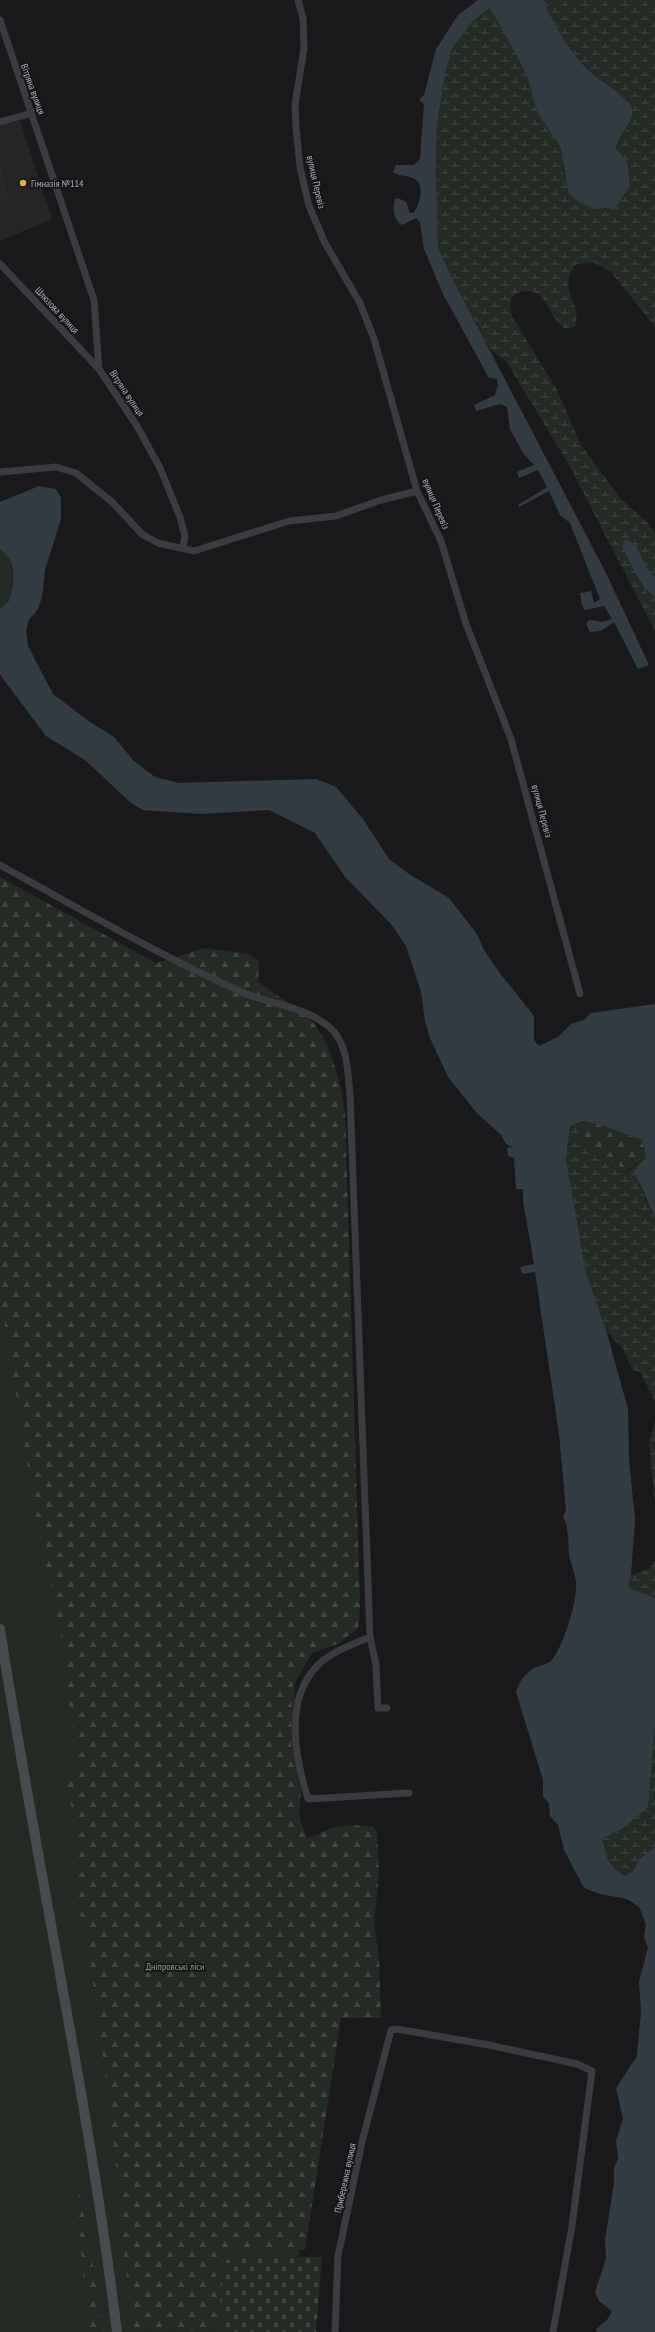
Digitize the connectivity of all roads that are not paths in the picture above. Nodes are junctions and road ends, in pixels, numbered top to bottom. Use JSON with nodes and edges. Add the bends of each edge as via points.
{"nodes":[{"id":1,"x":298,"y":0,"type":"edge"},
{"id":2,"x":0,"y":20,"type":"edge"},
{"id":3,"x":32,"y":114,"type":"junction"},
{"id":4,"x":0,"y":122,"type":"edge"},
{"id":5,"x":0,"y":264,"type":"edge"},
{"id":6,"x":99,"y":369,"type":"junction"},
{"id":7,"x":0,"y":472,"type":"edge"},
{"id":8,"x":417,"y":491,"type":"junction"},
{"id":9,"x":183,"y":547,"type":"junction"},
{"id":10,"x":0,"y":865,"type":"edge"},
{"id":11,"x":580,"y":994,"type":"dead end"},
{"id":12,"x":0,"y":1629,"type":"edge"},
{"id":13,"x":370,"y":1637,"type":"junction"},
{"id":14,"x":387,"y":1708,"type":"dead end"},
{"id":15,"x":409,"y":1793,"type":"dead end"},
{"id":16,"x":117,"y":2332,"type":"edge"},
{"id":17,"x":335,"y":2332,"type":"edge"},
{"id":18,"x":553,"y":2332,"type":"edge"}],
"edges":[{"from":1,"to":8,"type":"street","name":"вулиця Перевіз","via":[[303,18],[304,48],[295,105],[296,127],[300,167],[309,206],[325,243],[360,303],[374,340]]},
{"from":2,"to":3,"type":"street","name":"Вітряна вулиця","via":[[20,85]]},
{"from":3,"to":4,"type":"street"},
{"from":3,"to":6,"type":"street","name":"Вітряна вулиця","via":[[94,300]]},
{"from":5,"to":6,"type":"street","name":"Шлюзова вулиця"},
{"from":6,"to":9,"type":"street","name":"Вітряна вулиця","via":[[137,426],[160,468],[180,516],[185,536]]},
{"from":7,"to":9,"type":"street","via":[[56,467],[76,473],[112,502],[143,535],[158,543]]},
{"from":8,"to":9,"type":"street","via":[[380,500],[336,516],[289,521],[194,551]]},
{"from":8,"to":11,"type":"street","name":"вулиця Перевіз","via":[[441,541],[466,624],[511,738]]},
{"from":10,"to":13,"type":"street","via":[[170,957],[244,993],[310,1015],[329,1026],[343,1045],[350,1096]]},
{"from":12,"to":16,"type":"main road","via":[[17,1741],[82,2104]]},
{"from":13,"to":14,"type":"street","via":[[376,1665],[378,1708]]},
{"from":13,"to":15,"type":"street","via":[[324,1661],[307,1678],[295,1720],[302,1780],[308,1798]]},
{"from":17,"to":18,"type":"street","name":"Прибережна вулиця","via":[[338,2256],[362,2142],[391,2030],[489,2045],[576,2064],[592,2071],[572,2226]]}]}
